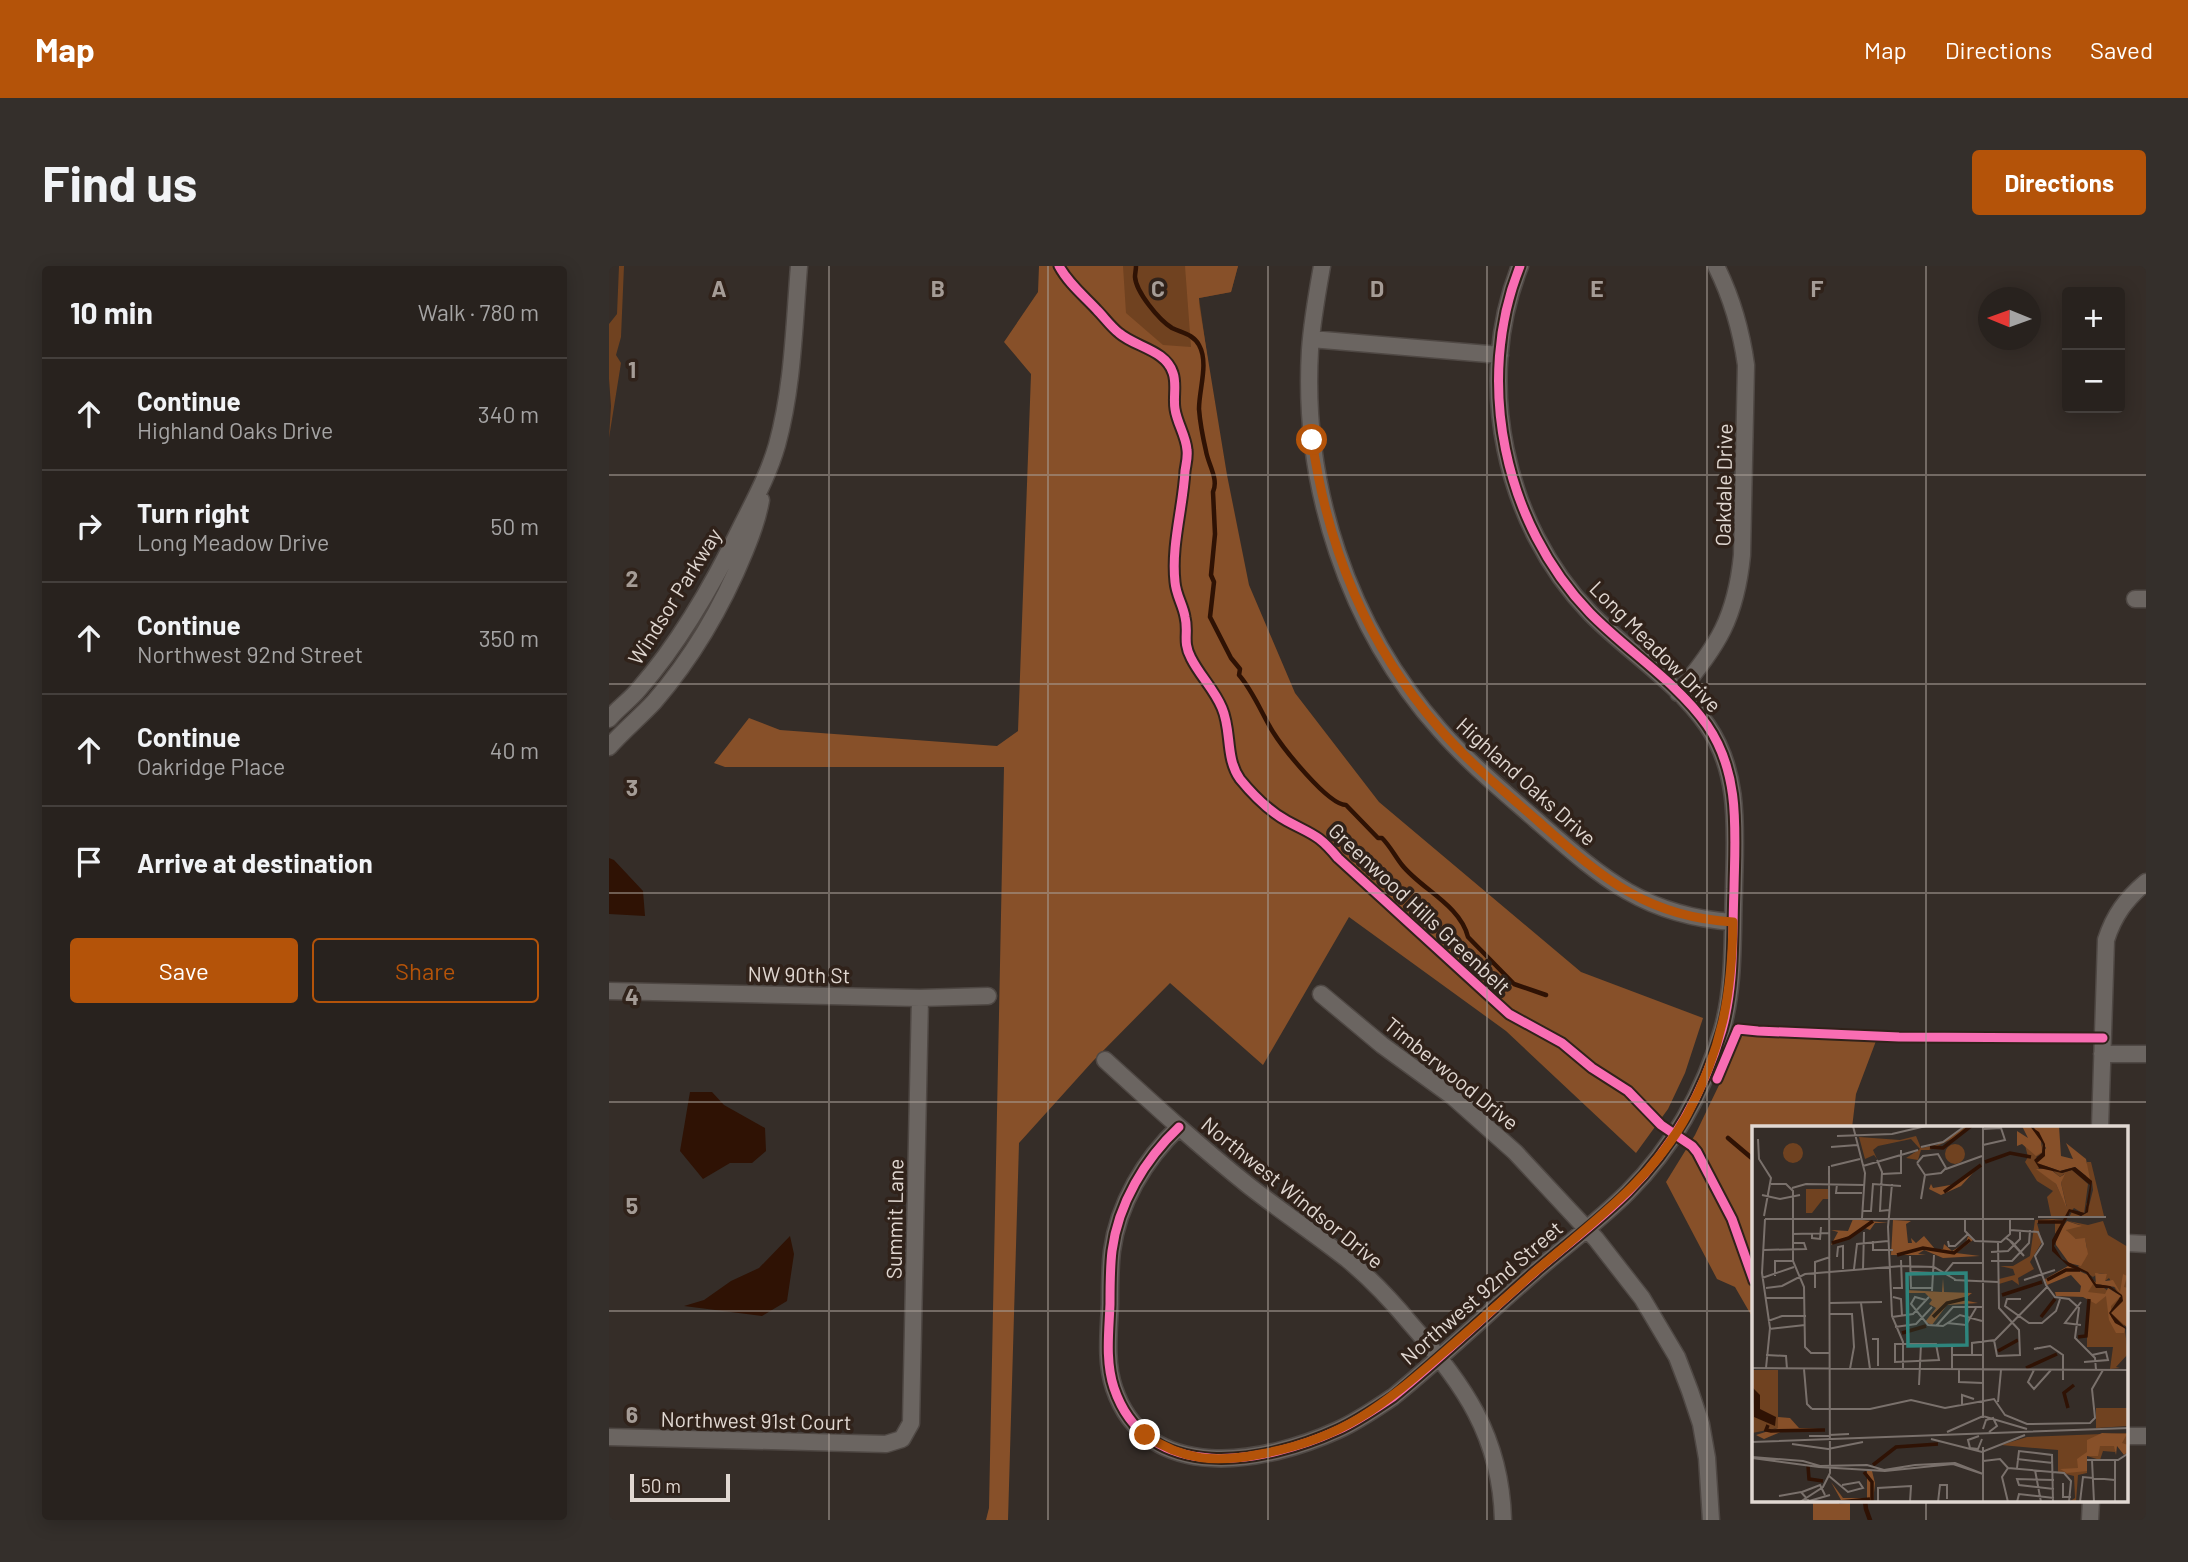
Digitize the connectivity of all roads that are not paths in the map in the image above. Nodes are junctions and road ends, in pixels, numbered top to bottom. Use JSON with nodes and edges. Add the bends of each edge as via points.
{"nodes":[{"id":1,"x":789,"y":266,"type":"edge"},
{"id":2,"x":799,"y":266,"type":"edge"},
{"id":3,"x":1322,"y":266,"type":"edge"},
{"id":4,"x":1520,"y":266,"type":"edge"},
{"id":5,"x":1716,"y":266,"type":"edge"},
{"id":6,"x":795,"y":308,"type":"junction"},
{"id":7,"x":1311,"y":340,"type":"junction"},
{"id":8,"x":1500,"y":355,"type":"junction"},
{"id":9,"x":762,"y":487,"type":"junction"},
{"id":10,"x":1678,"y":692,"type":"junction"},
{"id":11,"x":611,"y":711,"type":"edge"},
{"id":12,"x":629,"y":725,"type":"junction"},
{"id":13,"x":609,"y":747,"type":"edge"},
{"id":14,"x":2146,"y":882,"type":"edge"},
{"id":15,"x":1733,"y":922,"type":"junction"},
{"id":16,"x":609,"y":991,"type":"edge"},
{"id":17,"x":1321,"y":994,"type":"dead end"},
{"id":18,"x":988,"y":996,"type":"dead end"},
{"id":19,"x":920,"y":998,"type":"junction"},
{"id":20,"x":1723,"y":1027,"type":"joint"},
{"id":21,"x":2102,"y":1054,"type":"junction"},
{"id":22,"x":2146,"y":1055,"type":"edge"},
{"id":23,"x":1105,"y":1060,"type":"dead end"},
{"id":24,"x":2101,"y":1126,"type":"edge"},
{"id":25,"x":1179,"y":1128,"type":"junction"},
{"id":26,"x":1586,"y":1228,"type":"junction"},
{"id":27,"x":1439,"y":1356,"type":"junction"},
{"id":28,"x":609,"y":1437,"type":"edge"},
{"id":29,"x":902,"y":1439,"type":"joint"},
{"id":30,"x":2091,"y":1502,"type":"edge"},
{"id":31,"x":1503,"y":1520,"type":"edge"},
{"id":32,"x":1711,"y":1520,"type":"edge"},
{"id":33,"x":2090,"y":1520,"type":"edge"}],
"edges":[{"from":1,"to":6,"type":"street","name":"Windsor Parkway"},
{"from":2,"to":6,"type":"street","name":"Windsor Parkway"},
{"from":3,"to":7,"type":"street","name":"Highland Oaks Drive"},
{"from":4,"to":8,"type":"street","name":"Long Meadow Drive","via":[[1508,303]]},
{"from":5,"to":10,"type":"street","name":"Oakdale Drive","via":[[1735,310],[1746,365],[1740,582],[1724,631]]},
{"from":6,"to":9,"type":"street","name":"Windsor Parkway","via":[[786,402]]},
{"from":7,"to":8,"type":"street"},
{"from":7,"to":15,"type":"street","name":"Highland Oaks Drive","via":[[1312,440],[1327,517],[1355,597],[1416,700],[1468,759],[1611,883],[1662,908]]},
{"from":8,"to":10,"type":"street","name":"Long Meadow Drive","via":[[1502,433],[1518,495],[1542,547],[1588,611]]},
{"from":9,"to":11,"type":"street","name":"Windsor Parkway","via":[[672,647],[638,690]]},
{"from":9,"to":12,"type":"street","name":"Windsor Parkway","via":[[759,514],[715,615],[653,703]]},
{"from":10,"to":15,"type":"street","name":"Long Meadow Drive","via":[[1709,727],[1729,772],[1736,823]]},
{"from":11,"to":12,"type":"street"},
{"from":12,"to":13,"type":"street","name":"Windsor Parkway"},
{"from":14,"to":21,"type":"street","via":[[2121,907],[2106,940]]},
{"from":15,"to":20,"type":"street","name":"Long Meadow Drive"},
{"from":16,"to":19,"type":"street","name":"NW 90th St"},
{"from":17,"to":26,"type":"street","name":"Timberwood Drive","via":[[1484,1122]]},
{"from":18,"to":19,"type":"street","name":"NW 90th St"},
{"from":19,"to":29,"type":"street","name":"Summit Lane","via":[[911,1423]]},
{"from":20,"to":26,"type":"street","name":"Northwest 92nd Street","via":[[1702,1085],[1669,1144],[1627,1194]]},
{"from":21,"to":22,"type":"street"},
{"from":21,"to":24,"type":"street"},
{"from":23,"to":25,"type":"street","name":"Northwest Windsor Drive"},
{"from":25,"to":27,"type":"street","name":"Northwest Windsor Drive","via":[[1349,1261]]},
{"from":25,"to":27,"type":"street","name":"Northwest 92nd Street","via":[[1135,1184],[1112,1250],[1110,1371],[1121,1405],[1145,1435],[1161,1446],[1197,1458],[1280,1451],[1340,1429],[1393,1397]]},
{"from":26,"to":27,"type":"street","name":"Northwest 92nd Street"},
{"from":26,"to":32,"type":"street","name":"Timberwood Drive","via":[[1642,1298],[1681,1368],[1707,1458]]},
{"from":27,"to":31,"type":"street","name":"Northwest Windsor Drive","via":[[1484,1430],[1500,1485]]},
{"from":28,"to":29,"type":"street","name":"Northwest 91st Court","via":[[886,1444]]},
{"from":30,"to":33,"type":"street"}]}
